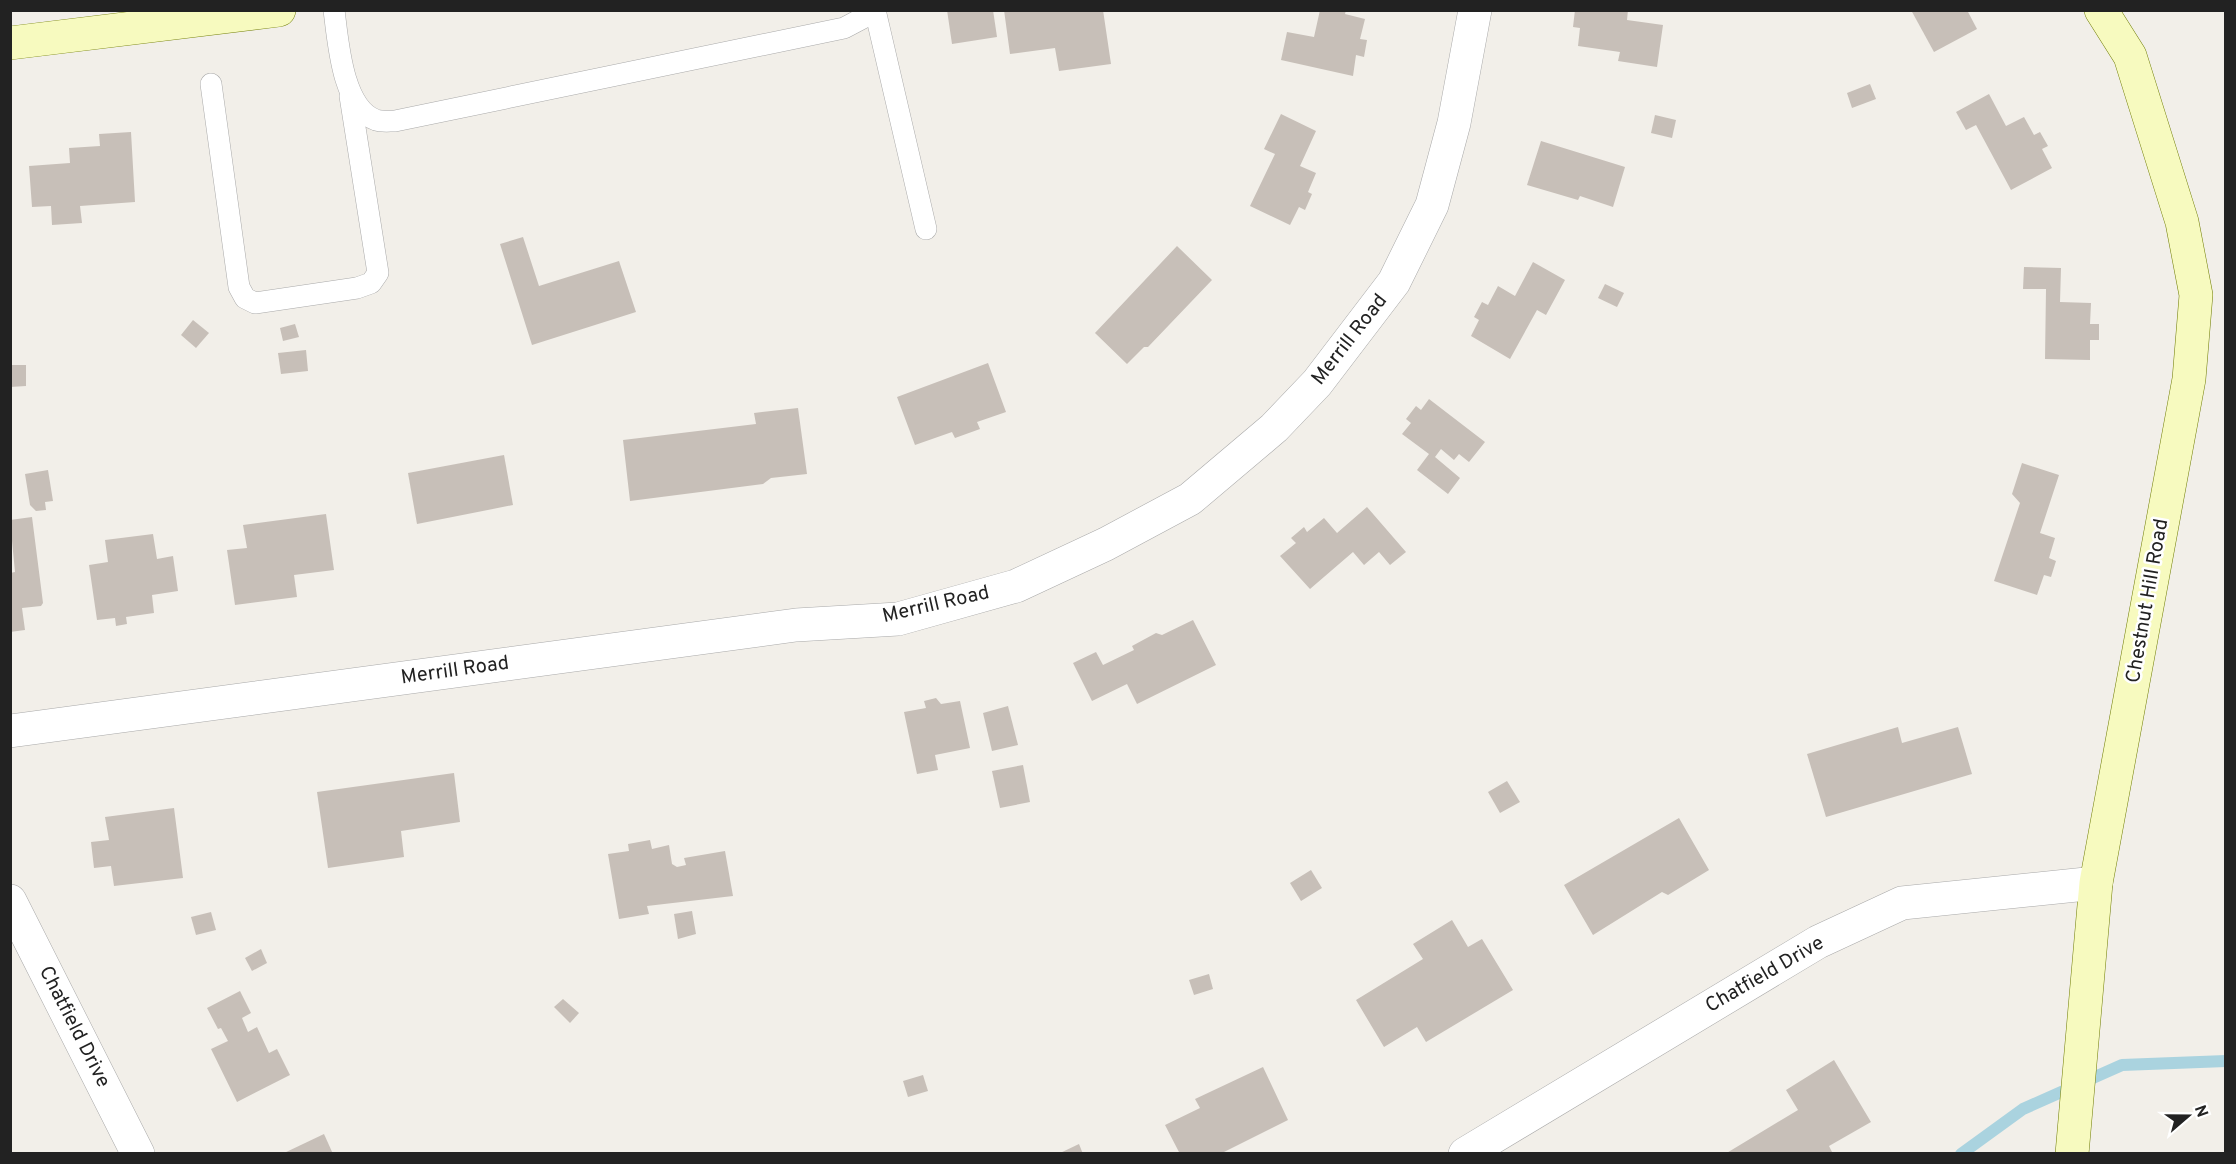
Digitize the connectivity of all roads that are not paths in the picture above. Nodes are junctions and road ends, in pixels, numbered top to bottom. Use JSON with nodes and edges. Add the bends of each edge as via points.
{"nodes":[{"id":1,"x":279,"y":10,"type":"edge"},
{"id":2,"x":334,"y":10,"type":"edge"},
{"id":3,"x":868,"y":10,"type":"edge"},
{"id":4,"x":875,"y":10,"type":"edge"},
{"id":5,"x":1475,"y":10,"type":"edge"},
{"id":6,"x":2102,"y":10,"type":"edge"},
{"id":7,"x":2126,"y":10,"type":"edge"},
{"id":8,"x":11,"y":42,"type":"edge"},
{"id":9,"x":2130,"y":56,"type":"junction"},
{"id":10,"x":211,"y":84,"type":"dead end"},
{"id":11,"x":349,"y":90,"type":"junction"},
{"id":12,"x":926,"y":229,"type":"dead end"},
{"id":13,"x":10,"y":731,"type":"edge"},
{"id":14,"x":2096,"y":883,"type":"junction"},
{"id":15,"x":10,"y":901,"type":"edge"},
{"id":16,"x":2073,"y":1143,"type":"edge"},
{"id":17,"x":138,"y":1154,"type":"edge"},
{"id":18,"x":1465,"y":1154,"type":"edge"}],
"edges":[{"from":1,"to":8,"type":"street"},
{"from":2,"to":11,"type":"lane"},
{"from":3,"to":11,"type":"lane","via":[[863,18],[844,28],[395,121],[375,120],[360,108]]},
{"from":4,"to":12,"type":"lane"},
{"from":5,"to":13,"type":"street","name":"Merrill Road","via":[[1454,123],[1432,205],[1394,282],[1317,383],[1274,428],[1190,499],[1106,544],[1016,586],[898,619],[796,625]]},
{"from":6,"to":9,"type":"street","name":"Chestnut Hill Road"},
{"from":7,"to":9,"type":"street","name":"Chestnut Hill Road"},
{"from":9,"to":14,"type":"street","name":"Chestnut Hill Road","via":[[2182,222],[2196,295],[2189,379]]},
{"from":10,"to":11,"type":"lane","via":[[239,288],[245,298],[255,303],[357,288],[371,283],[378,273]]},
{"from":14,"to":16,"type":"street","name":"Chestnut Hill Road"},
{"from":14,"to":18,"type":"street","name":"Chatfield Drive","via":[[1902,903],[1818,942]]},
{"from":15,"to":17,"type":"street","name":"Chatfield Drive"}]}
